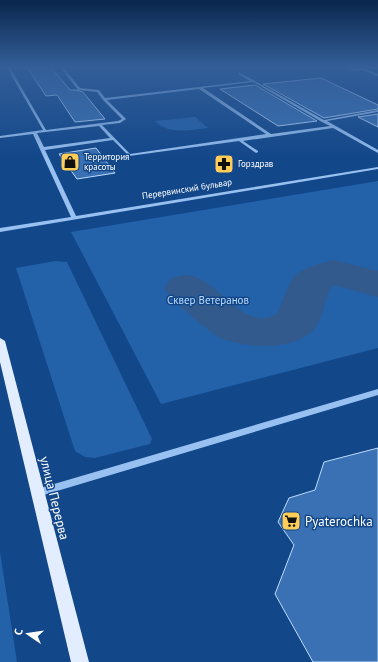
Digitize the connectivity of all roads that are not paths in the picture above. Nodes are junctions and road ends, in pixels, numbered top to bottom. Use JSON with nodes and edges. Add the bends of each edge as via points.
{"nodes":[{"id":1,"x":25,"y":97,"type":"edge"},
{"id":2,"x":122,"y":97,"type":"edge"},
{"id":3,"x":212,"y":97,"type":"edge"},
{"id":4,"x":281,"y":97,"type":"edge"},
{"id":5,"x":104,"y":99,"type":"joint"},
{"id":6,"x":378,"y":111,"type":"edge"},
{"id":7,"x":323,"y":121,"type":"junction"},
{"id":8,"x":100,"y":125,"type":"junction"},
{"id":9,"x":334,"y":127,"type":"junction"},
{"id":10,"x":45,"y":131,"type":"junction"},
{"id":11,"x":35,"y":133,"type":"junction"},
{"id":12,"x":270,"y":136,"type":"junction"},
{"id":13,"x":0,"y":137,"type":"edge"},
{"id":14,"x":113,"y":139,"type":"junction"},
{"id":15,"x":240,"y":140,"type":"junction"},
{"id":16,"x":42,"y":149,"type":"junction"},
{"id":17,"x":256,"y":152,"type":"dead end"},
{"id":18,"x":378,"y":152,"type":"edge"},
{"id":19,"x":378,"y":168,"type":"edge"},
{"id":20,"x":74,"y":218,"type":"junction"},
{"id":21,"x":0,"y":230,"type":"edge"},
{"id":22,"x":0,"y":341,"type":"edge"},
{"id":23,"x":378,"y":392,"type":"edge"},
{"id":24,"x":37,"y":493,"type":"junction"},
{"id":25,"x":80,"y":662,"type":"edge"}],
"edges":[{"from":1,"to":10,"type":"street"},
{"from":2,"to":5,"type":"street"},
{"from":3,"to":12,"type":"street"},
{"from":4,"to":7,"type":"street"},
{"from":5,"to":8,"type":"street","via":[[124,119]]},
{"from":6,"to":7,"type":"street"},
{"from":7,"to":9,"type":"street"},
{"from":8,"to":10,"type":"street"},
{"from":8,"to":14,"type":"street"},
{"from":9,"to":12,"type":"street"},
{"from":9,"to":18,"type":"street"},
{"from":10,"to":11,"type":"street"},
{"from":11,"to":13,"type":"street"},
{"from":11,"to":16,"type":"street"},
{"from":12,"to":15,"type":"street"},
{"from":14,"to":15,"type":"street","via":[[129,155]]},
{"from":14,"to":16,"type":"street"},
{"from":15,"to":17,"type":"street"},
{"from":16,"to":20,"type":"street"},
{"from":19,"to":20,"type":"street","name":"Перервинский бульвар"},
{"from":20,"to":21,"type":"street","name":"Перервинский бульвар"},
{"from":22,"to":24,"type":"main road","name":"улица Перерва"},
{"from":23,"to":24,"type":"street"},
{"from":24,"to":25,"type":"main road","name":"улица Перерва"}]}
